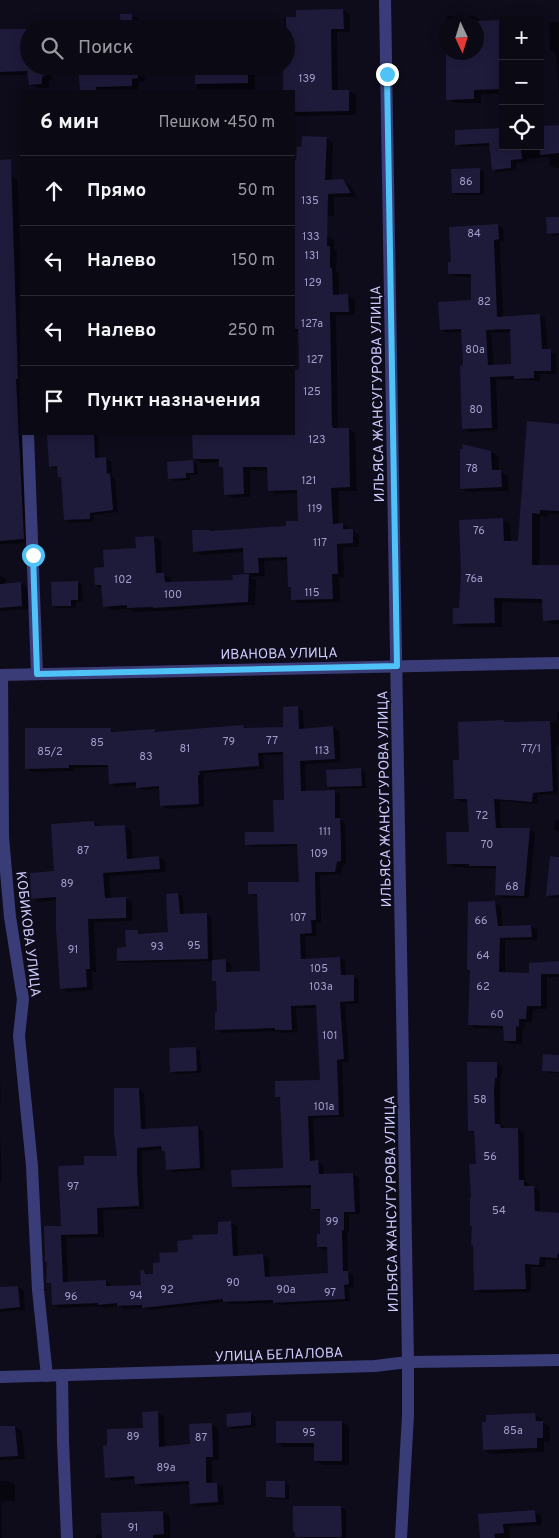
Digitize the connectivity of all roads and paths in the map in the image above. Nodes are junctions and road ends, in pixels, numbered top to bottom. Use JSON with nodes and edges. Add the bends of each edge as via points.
{"nodes":[{"id":1,"x":385,"y":0,"type":"edge"},
{"id":2,"x":28,"y":435,"type":"edge"},
{"id":3,"x":559,"y":663,"type":"edge"},
{"id":4,"x":397,"y":666,"type":"junction"},
{"id":5,"x":37,"y":674,"type":"junction"},
{"id":6,"x":1,"y":675,"type":"edge"},
{"id":7,"x":559,"y":1360,"type":"edge"},
{"id":8,"x":408,"y":1362,"type":"junction"},
{"id":9,"x":62,"y":1375,"type":"junction"},
{"id":10,"x":47,"y":1376,"type":"junction"},
{"id":11,"x":0,"y":1377,"type":"edge"},
{"id":12,"x":67,"y":1538,"type":"edge"},
{"id":13,"x":401,"y":1538,"type":"edge"}],
"edges":[{"from":1,"to":4,"type":"street","name":"ИЛЬЯСА ЖАНСУГУРОВА УЛИЦА"},
{"from":2,"to":5,"type":"street"},
{"from":3,"to":4,"type":"street","name":"ИВАНОВА УЛИЦА"},
{"from":4,"to":5,"type":"street","name":"ИВАНОВА УЛИЦА"},
{"from":4,"to":8,"type":"street","name":"ИЛЬЯСА ЖАНСУГУРОВА УЛИЦА"},
{"from":5,"to":6,"type":"street","name":"ИВАНОВА УЛИЦА"},
{"from":6,"to":10,"type":"street","name":"КОБИКОВА УЛИЦА","via":[[2,837],[10,917],[24,999],[19,1036]]},
{"from":7,"to":8,"type":"street","name":"УЛИЦА БЕЛАЛОВА"},
{"from":8,"to":9,"type":"street","name":"УЛИЦА БЕЛАЛОВА","via":[[375,1366]]},
{"from":8,"to":13,"type":"street","name":"ИЛЬЯСА ЖАНСУГУРОВА УЛИЦА"},
{"from":9,"to":10,"type":"street","name":"УЛИЦА БЕЛАЛОВА"},
{"from":9,"to":12,"type":"street"},
{"from":10,"to":11,"type":"street","name":"УЛИЦА БЕЛАЛОВА"}]}
